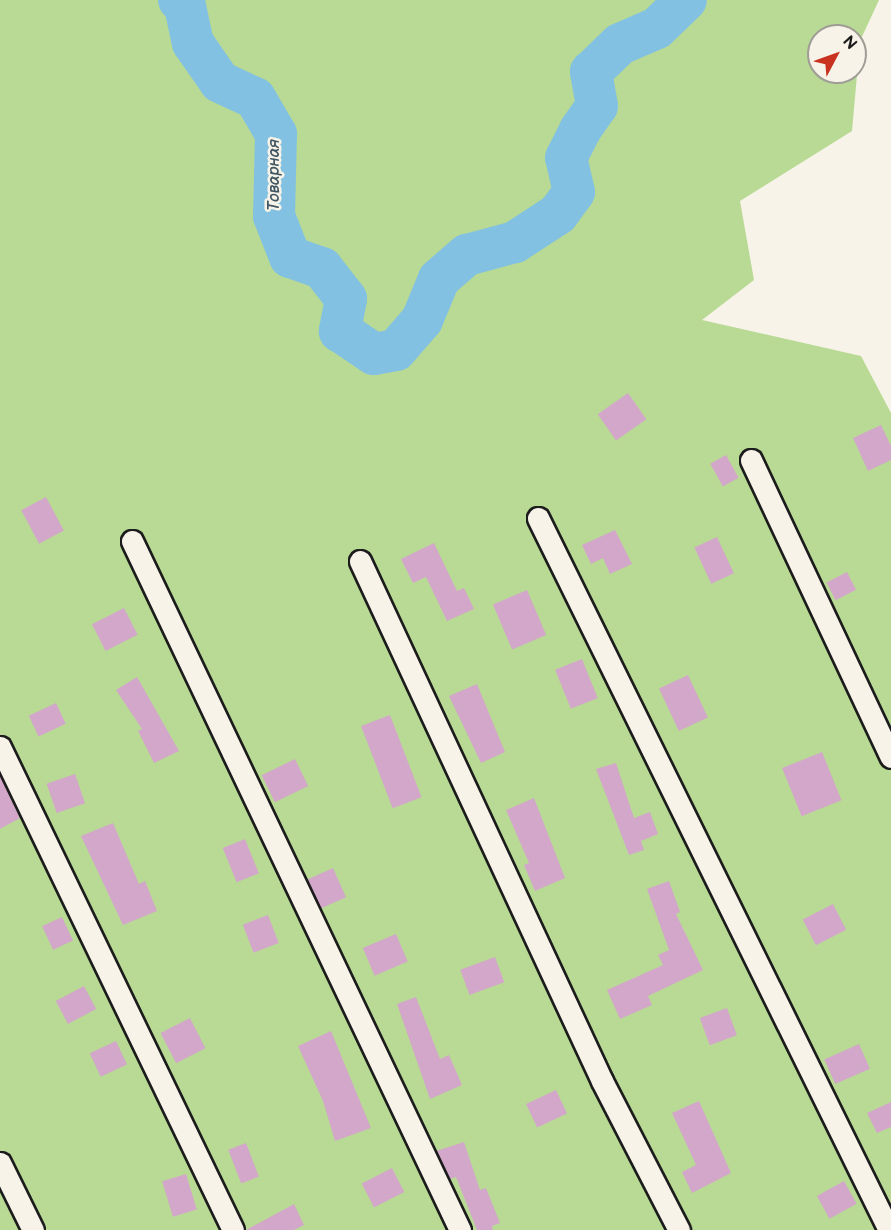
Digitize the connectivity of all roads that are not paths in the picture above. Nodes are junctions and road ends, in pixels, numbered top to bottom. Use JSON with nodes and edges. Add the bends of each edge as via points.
{"nodes":[{"id":1,"x":751,"y":460,"type":"dead end"},
{"id":2,"x":538,"y":518,"type":"dead end"},
{"id":3,"x":132,"y":541,"type":"dead end"},
{"id":4,"x":360,"y":561,"type":"dead end"},
{"id":5,"x":0,"y":747,"type":"edge"},
{"id":6,"x":891,"y":757,"type":"edge"},
{"id":7,"x":0,"y":1163,"type":"edge"},
{"id":8,"x":33,"y":1230,"type":"edge"},
{"id":9,"x":233,"y":1230,"type":"edge"},
{"id":10,"x":460,"y":1230,"type":"edge"},
{"id":11,"x":679,"y":1230,"type":"edge"},
{"id":12,"x":889,"y":1230,"type":"edge"}],
"edges":[{"from":1,"to":6,"type":"street"},
{"from":2,"to":12,"type":"street"},
{"from":3,"to":10,"type":"street"},
{"from":4,"to":11,"type":"street","via":[[602,1081]]},
{"from":5,"to":9,"type":"street"},
{"from":7,"to":8,"type":"street"}]}
